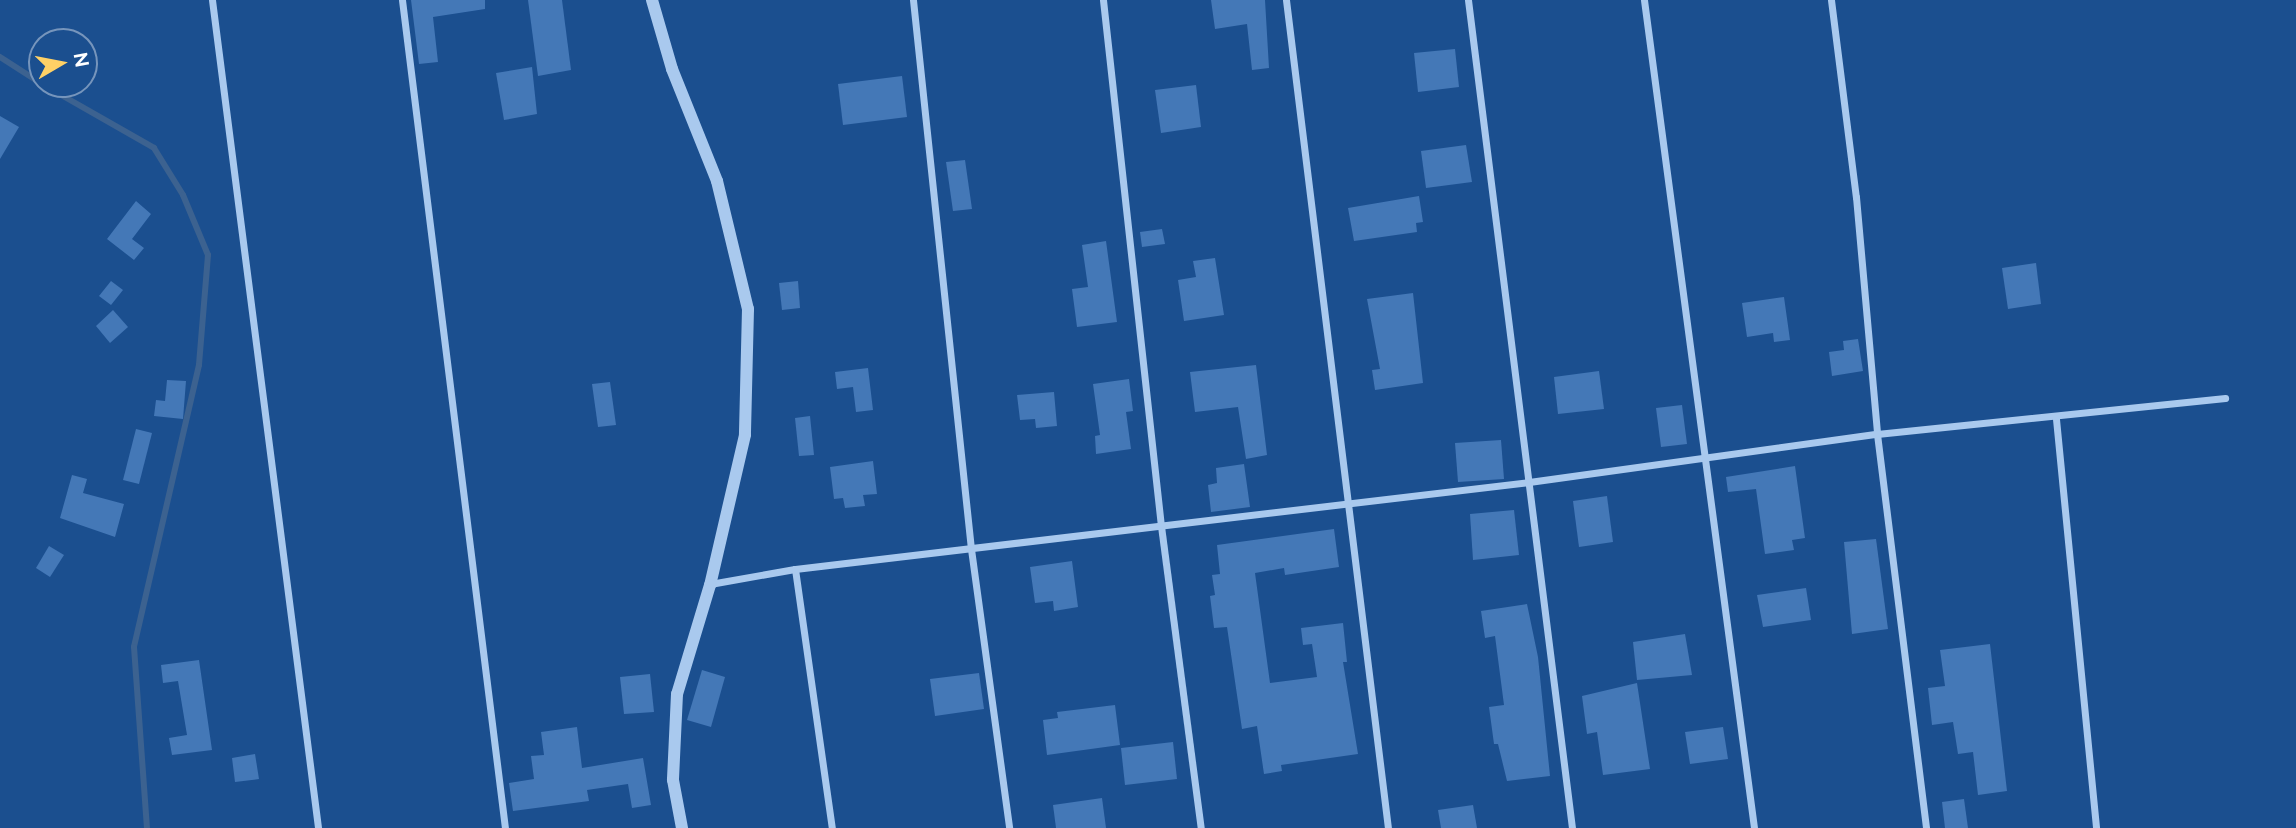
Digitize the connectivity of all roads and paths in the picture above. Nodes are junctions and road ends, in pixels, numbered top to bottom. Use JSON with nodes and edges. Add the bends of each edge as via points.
{"nodes":[{"id":1,"x":212,"y":0,"type":"edge"},
{"id":2,"x":402,"y":0,"type":"edge"},
{"id":3,"x":652,"y":0,"type":"edge"},
{"id":4,"x":914,"y":0,"type":"edge"},
{"id":5,"x":1103,"y":0,"type":"edge"},
{"id":6,"x":1286,"y":0,"type":"edge"},
{"id":7,"x":1468,"y":0,"type":"edge"},
{"id":8,"x":1644,"y":0,"type":"edge"},
{"id":9,"x":1831,"y":0,"type":"edge"},
{"id":10,"x":2225,"y":398,"type":"dead end"},
{"id":11,"x":2056,"y":419,"type":"junction"},
{"id":12,"x":1877,"y":434,"type":"junction"},
{"id":13,"x":1707,"y":457,"type":"junction"},
{"id":14,"x":1529,"y":482,"type":"junction"},
{"id":15,"x":1348,"y":501,"type":"junction"},
{"id":16,"x":1161,"y":526,"type":"junction"},
{"id":17,"x":971,"y":549,"type":"junction"},
{"id":18,"x":795,"y":569,"type":"junction"},
{"id":19,"x":710,"y":585,"type":"junction"},
{"id":20,"x":318,"y":828,"type":"edge"},
{"id":21,"x":505,"y":828,"type":"edge"},
{"id":22,"x":682,"y":828,"type":"edge"},
{"id":23,"x":832,"y":828,"type":"edge"},
{"id":24,"x":1009,"y":828,"type":"edge"},
{"id":25,"x":1201,"y":828,"type":"edge"},
{"id":26,"x":1388,"y":828,"type":"edge"},
{"id":27,"x":1572,"y":828,"type":"edge"},
{"id":28,"x":1754,"y":828,"type":"edge"},
{"id":29,"x":1926,"y":828,"type":"edge"},
{"id":30,"x":2096,"y":828,"type":"edge"}],
"edges":[{"from":1,"to":20,"type":"street"},
{"from":2,"to":21,"type":"street"},
{"from":3,"to":19,"type":"street","via":[[672,69],[717,181],[748,309],[745,435]]},
{"from":4,"to":17,"type":"street"},
{"from":5,"to":16,"type":"street"},
{"from":6,"to":15,"type":"street"},
{"from":7,"to":14,"type":"street"},
{"from":8,"to":13,"type":"street"},
{"from":9,"to":12,"type":"street","via":[[1856,197]]},
{"from":10,"to":11,"type":"street"},
{"from":11,"to":12,"type":"street"},
{"from":11,"to":30,"type":"street"},
{"from":12,"to":13,"type":"street"},
{"from":12,"to":29,"type":"street"},
{"from":13,"to":14,"type":"street"},
{"from":13,"to":28,"type":"street"},
{"from":14,"to":15,"type":"street"},
{"from":14,"to":27,"type":"street"},
{"from":15,"to":16,"type":"street"},
{"from":15,"to":26,"type":"street"},
{"from":16,"to":17,"type":"street"},
{"from":16,"to":25,"type":"street"},
{"from":17,"to":18,"type":"street"},
{"from":17,"to":24,"type":"street"},
{"from":18,"to":19,"type":"street"},
{"from":18,"to":23,"type":"street"},
{"from":19,"to":22,"type":"street","via":[[677,694],[673,780]]}]}
